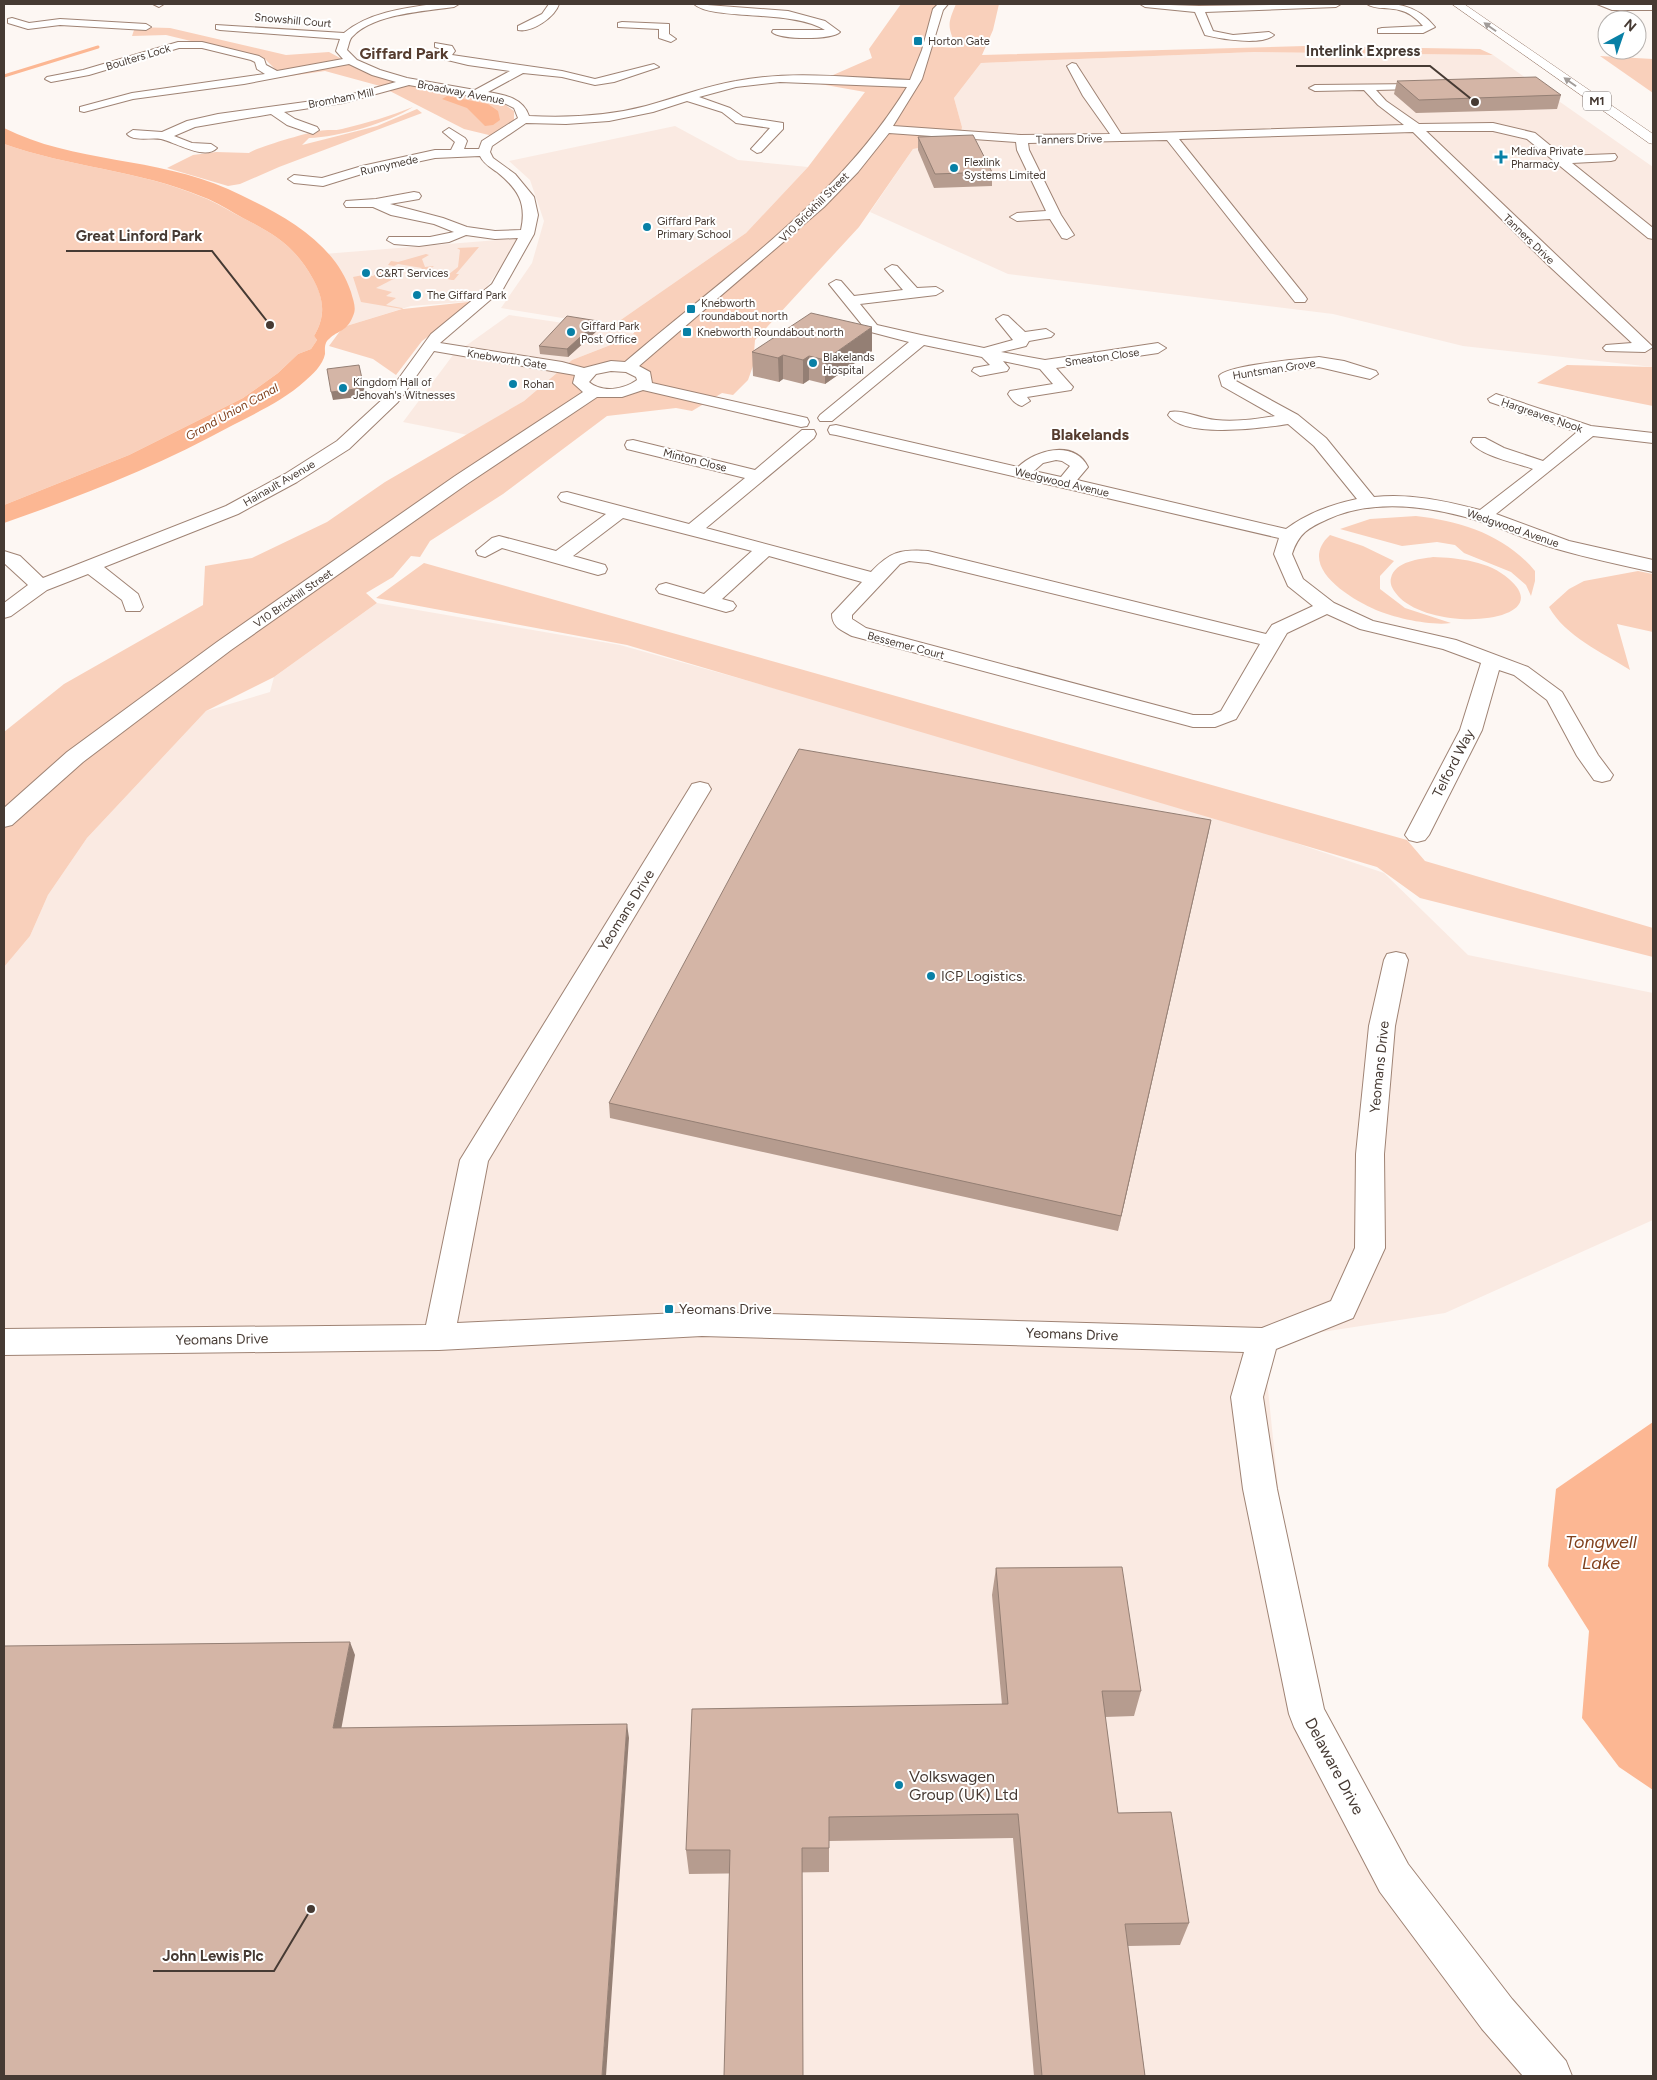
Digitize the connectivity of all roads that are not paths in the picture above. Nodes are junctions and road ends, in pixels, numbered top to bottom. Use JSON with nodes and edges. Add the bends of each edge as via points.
{"nodes":[{"id":1,"x":454,"y":4,"type":"edge"},
{"id":2,"x":554,"y":4,"type":"edge"},
{"id":3,"x":943,"y":4,"type":"edge"},
{"id":4,"x":1145,"y":4,"type":"edge"},
{"id":5,"x":1336,"y":4,"type":"edge"},
{"id":6,"x":1372,"y":4,"type":"edge"},
{"id":7,"x":1602,"y":4,"type":"edge"},
{"id":8,"x":1458,"y":5,"type":"edge"},
{"id":9,"x":1653,"y":6,"type":"edge"},
{"id":10,"x":697,"y":8,"type":"edge"},
{"id":11,"x":1199,"y":9,"type":"junction"},
{"id":12,"x":26,"y":12,"type":"dead end"},
{"id":13,"x":71,"y":12,"type":"dead end"},
{"id":14,"x":46,"y":17,"type":"junction"},
{"id":15,"x":8,"y":19,"type":"edge"},
{"id":16,"x":675,"y":19,"type":"dead end"},
{"id":17,"x":255,"y":20,"type":"dead end"},
{"id":18,"x":622,"y":25,"type":"dead end"},
{"id":19,"x":146,"y":27,"type":"dead end"},
{"id":20,"x":220,"y":27,"type":"dead end"},
{"id":21,"x":236,"y":27,"type":"junction"},
{"id":22,"x":522,"y":28,"type":"dead end"},
{"id":23,"x":1382,"y":31,"type":"dead end"},
{"id":24,"x":777,"y":32,"type":"dead end"},
{"id":25,"x":347,"y":36,"type":"junction"},
{"id":26,"x":1269,"y":36,"type":"dead end"},
{"id":27,"x":439,"y":44,"type":"dead end"},
{"id":28,"x":443,"y":56,"type":"junction"},
{"id":29,"x":429,"y":60,"type":"dead end"},
{"id":30,"x":349,"y":61,"type":"junction"},
{"id":31,"x":1072,"y":66,"type":"dead end"},
{"id":32,"x":654,"y":67,"type":"dead end"},
{"id":33,"x":522,"y":69,"type":"junction"},
{"id":34,"x":276,"y":75,"type":"junction"},
{"id":35,"x":51,"y":79,"type":"dead end"},
{"id":36,"x":824,"y":79,"type":"junction"},
{"id":37,"x":408,"y":82,"type":"junction"},
{"id":38,"x":866,"y":82,"type":"junction"},
{"id":39,"x":914,"y":84,"type":"junction"},
{"id":40,"x":1416,"y":86,"type":"edge"},
{"id":41,"x":1367,"y":87,"type":"junction"},
{"id":42,"x":1315,"y":88,"type":"dead end"},
{"id":43,"x":813,"y":91,"type":"dead end"},
{"id":44,"x":477,"y":94,"type":"junction"},
{"id":45,"x":686,"y":98,"type":"junction"},
{"id":46,"x":900,"y":106,"type":"junction"},
{"id":47,"x":84,"y":109,"type":"dead end"},
{"id":48,"x":274,"y":111,"type":"junction"},
{"id":49,"x":524,"y":120,"type":"junction"},
{"id":50,"x":1416,"y":128,"type":"junction"},
{"id":51,"x":886,"y":129,"type":"junction"},
{"id":52,"x":313,"y":130,"type":"dead end"},
{"id":53,"x":449,"y":132,"type":"dead end"},
{"id":54,"x":929,"y":133,"type":"junction"},
{"id":55,"x":133,"y":134,"type":"dead end"},
{"id":56,"x":1170,"y":136,"type":"junction"},
{"id":57,"x":168,"y":137,"type":"junction"},
{"id":58,"x":1118,"y":138,"type":"junction"},
{"id":59,"x":1020,"y":139,"type":"junction"},
{"id":60,"x":1653,"y":140,"type":"edge"},
{"id":61,"x":211,"y":148,"type":"dead end"},
{"id":62,"x":758,"y":149,"type":"dead end"},
{"id":63,"x":394,"y":150,"type":"dead end"},
{"id":64,"x":484,"y":152,"type":"junction"},
{"id":65,"x":456,"y":153,"type":"junction"},
{"id":66,"x":1611,"y":157,"type":"dead end"},
{"id":67,"x":410,"y":160,"type":"junction"},
{"id":68,"x":1561,"y":160,"type":"junction"},
{"id":69,"x":294,"y":179,"type":"dead end"},
{"id":70,"x":414,"y":196,"type":"dead end"},
{"id":71,"x":375,"y":203,"type":"junction"},
{"id":72,"x":351,"y":204,"type":"dead end"},
{"id":73,"x":1054,"y":215,"type":"junction"},
{"id":74,"x":1017,"y":217,"type":"dead end"},
{"id":75,"x":464,"y":231,"type":"junction"},
{"id":76,"x":527,"y":234,"type":"junction"},
{"id":77,"x":1067,"y":235,"type":"dead end"},
{"id":78,"x":1653,"y":235,"type":"edge"},
{"id":79,"x":394,"y":240,"type":"dead end"},
{"id":80,"x":892,"y":269,"type":"dead end"},
{"id":81,"x":836,"y":284,"type":"dead end"},
{"id":82,"x":936,"y":291,"type":"dead end"},
{"id":83,"x":913,"y":293,"type":"junction"},
{"id":84,"x":1300,"y":299,"type":"dead end"},
{"id":85,"x":850,"y":301,"type":"junction"},
{"id":86,"x":1003,"y":319,"type":"dead end"},
{"id":87,"x":1046,"y":334,"type":"dead end"},
{"id":88,"x":1021,"y":337,"type":"junction"},
{"id":89,"x":921,"y":340,"type":"junction"},
{"id":90,"x":430,"y":346,"type":"junction"},
{"id":91,"x":1158,"y":348,"type":"dead end"},
{"id":92,"x":1611,"y":348,"type":"dead end"},
{"id":93,"x":1649,"y":350,"type":"edge"},
{"id":94,"x":987,"y":353,"type":"junction"},
{"id":95,"x":1045,"y":365,"type":"junction"},
{"id":96,"x":629,"y":367,"type":"junction"},
{"id":97,"x":980,"y":371,"type":"dead end"},
{"id":98,"x":585,"y":373,"type":"junction"},
{"id":99,"x":1370,"y":374,"type":"dead end"},
{"id":100,"x":641,"y":385,"type":"junction"},
{"id":101,"x":595,"y":391,"type":"junction"},
{"id":102,"x":1496,"y":399,"type":"dead end"},
{"id":103,"x":1022,"y":400,"type":"dead end"},
{"id":104,"x":1176,"y":415,"type":"dead end"},
{"id":105,"x":1292,"y":419,"type":"junction"},
{"id":106,"x":831,"y":424,"type":"junction"},
{"id":107,"x":805,"y":428,"type":"junction"},
{"id":108,"x":1589,"y":431,"type":"junction"},
{"id":109,"x":1653,"y":438,"type":"edge"},
{"id":110,"x":1479,"y":442,"type":"dead end"},
{"id":111,"x":632,"y":445,"type":"dead end"},
{"id":112,"x":1546,"y":467,"type":"junction"},
{"id":113,"x":1021,"y":473,"type":"junction"},
{"id":114,"x":758,"y":476,"type":"junction"},
{"id":115,"x":1065,"y":483,"type":"junction"},
{"id":116,"x":566,"y":497,"type":"dead end"},
{"id":117,"x":1369,"y":502,"type":"junction"},
{"id":118,"x":620,"y":512,"type":"junction"},
{"id":119,"x":1483,"y":516,"type":"junction"},
{"id":120,"x":692,"y":530,"type":"junction"},
{"id":121,"x":1288,"y":534,"type":"junction"},
{"id":122,"x":765,"y":549,"type":"junction"},
{"id":123,"x":485,"y":551,"type":"dead end"},
{"id":124,"x":4,"y":557,"type":"edge"},
{"id":125,"x":559,"y":558,"type":"junction"},
{"id":126,"x":90,"y":566,"type":"junction"},
{"id":127,"x":1653,"y":566,"type":"edge"},
{"id":128,"x":598,"y":569,"type":"dead end"},
{"id":129,"x":874,"y":579,"type":"junction"},
{"id":130,"x":40,"y":586,"type":"junction"},
{"id":131,"x":666,"y":589,"type":"dead end"},
{"id":132,"x":133,"y":607,"type":"dead end"},
{"id":133,"x":1327,"y":607,"type":"junction"},
{"id":134,"x":4,"y":612,"type":"edge"},
{"id":135,"x":1272,"y":641,"type":"junction"},
{"id":136,"x":1492,"y":659,"type":"junction"},
{"id":137,"x":1602,"y":775,"type":"dead end"},
{"id":138,"x":700,"y":789,"type":"dead end"},
{"id":139,"x":4,"y":820,"type":"edge"},
{"id":140,"x":1417,"y":835,"type":"dead end"},
{"id":141,"x":1396,"y":960,"type":"dead end"},
{"id":142,"x":439,"y":1336,"type":"junction"},
{"id":143,"x":1263,"y":1341,"type":"junction"},
{"id":144,"x":4,"y":1342,"type":"edge"},
{"id":145,"x":1551,"y":2076,"type":"edge"}],
"edges":[{"from":1,"to":25,"type":"street","via":[[391,15]]},
{"from":2,"to":22,"type":"street","via":[[546,16]]},
{"from":3,"to":39,"type":"street","name":"V10 Brickhill Street","via":[[938,9]]},
{"from":4,"to":11,"type":"street"},
{"from":5,"to":11,"type":"street"},
{"from":6,"to":23,"type":"street","via":[[1416,11],[1430,26],[1423,30]]},
{"from":7,"to":9,"type":"street","via":[[1612,7]]},
{"from":60,"to":8,"type":"highway","number":"M1","one_way":true},
{"from":10,"to":24,"type":"street","via":[[787,14],[814,20],[838,36]]},
{"from":11,"to":26,"type":"street","via":[[1209,33],[1233,38]]},
{"from":12,"to":15,"type":"street"},
{"from":13,"to":14,"type":"street"},
{"from":14,"to":15,"type":"street","via":[[28,26]]},
{"from":14,"to":19,"type":"street"},
{"from":16,"to":18,"type":"street","via":[[667,32]]},
{"from":17,"to":21,"type":"street","name":"Snowshill Court"},
{"from":20,"to":21,"type":"street","name":"Snowshill Court"},
{"from":21,"to":25,"type":"street","name":"Snowshill Court"},
{"from":25,"to":30,"type":"street","via":[[341,44],[342,53]]},
{"from":27,"to":28,"type":"street","via":[[450,51]]},
{"from":28,"to":29,"type":"street"},
{"from":28,"to":33,"type":"street"},
{"from":30,"to":34,"type":"street"},
{"from":30,"to":37,"type":"street","name":"Broadway Avenue"},
{"from":31,"to":58,"type":"street","name":"Tanners Drive"},
{"from":32,"to":33,"type":"street","via":[[595,82]]},
{"from":33,"to":44,"type":"street"},
{"from":34,"to":35,"type":"street","name":"Boulters Lock","via":[[261,67],[260,61],[254,58],[190,44],[166,47]]},
{"from":34,"to":47,"type":"street","via":[[132,96]]},
{"from":36,"to":38,"type":"street"},
{"from":36,"to":43,"type":"street"},
{"from":36,"to":45,"type":"street","via":[[768,79],[735,84]]},
{"from":37,"to":44,"type":"street","name":"Broadway Avenue"},
{"from":37,"to":48,"type":"street","name":"Bromham Mill","via":[[343,100]]},
{"from":38,"to":39,"type":"street"},
{"from":38,"to":46,"type":"street","via":[[893,93]]},
{"from":39,"to":46,"type":"street","name":"V10 Brickhill Street"},
{"from":40,"to":41,"type":"street"},
{"from":41,"to":42,"type":"street"},
{"from":41,"to":50,"type":"street","name":"Tanners Drive","via":[[1382,103]]},
{"from":44,"to":49,"type":"street","name":"Broadway Avenue","via":[[517,104]]},
{"from":45,"to":49,"type":"street","via":[[608,118]]},
{"from":45,"to":62,"type":"street","via":[[726,110],[740,120],[783,122]]},
{"from":46,"to":51,"type":"street","name":"V10 Brickhill Street"},
{"from":46,"to":54,"type":"street","via":[[905,120]]},
{"from":48,"to":52,"type":"street","name":"Bromham Mill"},
{"from":48,"to":57,"type":"street","name":"Bromham Mill","via":[[191,124]]},
{"from":49,"to":64,"type":"street","via":[[486,144]]},
{"from":50,"to":56,"type":"street","name":"Tanners Drive"},
{"from":50,"to":68,"type":"street","name":"Tanners Drive","via":[[1493,127],[1531,136]]},
{"from":50,"to":93,"type":"street","name":"Tanners Drive"},
{"from":51,"to":54,"type":"street","name":"Tanners Drive"},
{"from":51,"to":96,"type":"street","name":"V10 Brickhill Street","via":[[838,184],[776,246],[664,334]]},
{"from":53,"to":65,"type":"street","via":[[461,141]]},
{"from":54,"to":59,"type":"street","name":"Tanners Drive"},
{"from":55,"to":57,"type":"street","name":"Bromham Mill"},
{"from":56,"to":58,"type":"street","name":"Tanners Drive"},
{"from":56,"to":84,"type":"street"},
{"from":57,"to":61,"type":"street","via":[[190,147]]},
{"from":58,"to":59,"type":"street","name":"Tanners Drive"},
{"from":59,"to":73,"type":"street","name":"Tanners Drive"},
{"from":63,"to":67,"type":"street","via":[[395,154]]},
{"from":64,"to":65,"type":"street","name":"Runnymede"},
{"from":64,"to":76,"type":"street","via":[[488,160],[511,177],[527,197],[531,215]]},
{"from":65,"to":67,"type":"street","name":"Runnymede"},
{"from":66,"to":68,"type":"street"},
{"from":67,"to":69,"type":"street","name":"Runnymede","via":[[362,170],[326,187]]},
{"from":68,"to":78,"type":"street","name":"Tanners Drive"},
{"from":70,"to":71,"type":"street"},
{"from":71,"to":72,"type":"street"},
{"from":71,"to":75,"type":"street"},
{"from":73,"to":74,"type":"street"},
{"from":73,"to":77,"type":"street","name":"Tanners Drive"},
{"from":75,"to":76,"type":"street","via":[[495,236]]},
{"from":75,"to":79,"type":"street","via":[[439,240],[404,243]]},
{"from":76,"to":90,"type":"street","via":[[498,286],[436,337]]},
{"from":80,"to":83,"type":"street"},
{"from":81,"to":85,"type":"street","name":"Smeaton Close"},
{"from":82,"to":83,"type":"street"},
{"from":83,"to":85,"type":"street"},
{"from":85,"to":89,"type":"street","name":"Smeaton Close","via":[[872,328]]},
{"from":86,"to":88,"type":"street"},
{"from":87,"to":88,"type":"street","name":"Smeaton Close"},
{"from":88,"to":94,"type":"street","name":"Smeaton Close","via":[[1021,343]]},
{"from":89,"to":94,"type":"street","name":"Smeaton Close"},
{"from":89,"to":106,"type":"street"},
{"from":90,"to":98,"type":"street","name":"Knebworth Gate"},
{"from":90,"to":126,"type":"street","name":"Hainault Avenue","via":[[392,399],[342,445],[232,510]]},
{"from":91,"to":95,"type":"street","name":"Smeaton Close"},
{"from":92,"to":93,"type":"street","name":"Tanners Drive"},
{"from":94,"to":95,"type":"street","name":"Smeaton Close"},
{"from":94,"to":97,"type":"street","via":[[1001,368]]},
{"from":95,"to":103,"type":"street","name":"Smeaton Close","via":[[1065,387],[1016,394]]},
{"from":96,"to":98,"type":"street","via":[[605,366]]},
{"from":96,"to":100,"type":"street","via":[[644,375],[645,382]]},
{"from":98,"to":101,"type":"street","via":[[581,383]]},
{"from":99,"to":105,"type":"street","name":"Huntsman Grove","via":[[1319,362],[1227,376],[1228,383]]},
{"from":100,"to":101,"type":"street","via":[[624,392]]},
{"from":100,"to":107,"type":"street"},
{"from":101,"to":139,"type":"street","name":"V10 Brickhill Street","via":[[224,646],[76,757]]},
{"from":102,"to":108,"type":"street","name":"Hargreaves Nook"},
{"from":104,"to":105,"type":"street","via":[[1187,420],[1232,426]]},
{"from":105,"to":117,"type":"street","name":"Huntsman Grove","via":[[1320,442]]},
{"from":106,"to":107,"type":"street","via":[[810,418]]},
{"from":106,"to":113,"type":"street","name":"Wedgwood Avenue"},
{"from":107,"to":114,"type":"street"},
{"from":108,"to":109,"type":"street","name":"Hargreaves Nook"},
{"from":108,"to":112,"type":"street","name":"Hargreaves Nook"},
{"from":110,"to":112,"type":"street","via":[[1498,452]]},
{"from":111,"to":114,"type":"street","name":"Minton Close"},
{"from":112,"to":119,"type":"street","name":"Hargreaves Nook"},
{"from":113,"to":115,"type":"street","name":"Wedgwood Avenue"},
{"from":113,"to":115,"type":"street","via":[[1043,456],[1067,457],[1079,467]]},
{"from":114,"to":120,"type":"street"},
{"from":115,"to":121,"type":"street","name":"Wedgwood Avenue"},
{"from":116,"to":118,"type":"street"},
{"from":117,"to":119,"type":"street","name":"Wedgwood Avenue","via":[[1407,502]]},
{"from":117,"to":121,"type":"street","name":"Wedgwood Avenue","via":[[1332,509],[1303,522]]},
{"from":118,"to":120,"type":"street"},
{"from":118,"to":125,"type":"street"},
{"from":119,"to":127,"type":"street","name":"Wedgwood Avenue","via":[[1584,551]]},
{"from":120,"to":122,"type":"street"},
{"from":121,"to":133,"type":"street","via":[[1283,554],[1295,582]]},
{"from":122,"to":129,"type":"street"},
{"from":122,"to":131,"type":"street","via":[[718,603]]},
{"from":123,"to":125,"type":"street","via":[[499,542]]},
{"from":124,"to":130,"type":"street","via":[[13,560]]},
{"from":125,"to":128,"type":"street"},
{"from":126,"to":130,"type":"street","name":"Hainault Avenue"},
{"from":126,"to":132,"type":"street","via":[[131,598]]},
{"from":129,"to":135,"type":"street","name":"Bessemer Court","via":[[893,560],[908,555],[928,557]]},
{"from":129,"to":135,"type":"street","name":"Bessemer Court","via":[[842,614],[842,622],[859,632],[1193,721],[1215,721],[1229,715]]},
{"from":130,"to":134,"type":"street","name":"Hainault Avenue"},
{"from":133,"to":135,"type":"street","name":"Bessemer Court","via":[[1279,629]]},
{"from":133,"to":136,"type":"street","via":[[1367,624],[1449,644]]},
{"from":136,"to":137,"type":"street","via":[[1521,671],[1554,696]]},
{"from":136,"to":140,"type":"street","name":"Telford Way","via":[[1471,730]]},
{"from":138,"to":142,"type":"street","name":"Yeomans Drive","via":[[474,1160]]},
{"from":141,"to":143,"type":"street","name":"Yeomans Drive","via":[[1382,1026],[1370,1154],[1370,1248],[1342,1309]]},
{"from":142,"to":143,"type":"street","name":"Yeomans Drive","via":[[702,1324]]},
{"from":142,"to":144,"type":"street","name":"Yeomans Drive"},
{"from":143,"to":145,"type":"street","name":"Delaware Drive","via":[[1247,1397],[1260,1488],[1307,1714],[1394,1878],[1498,2014]]}]}
